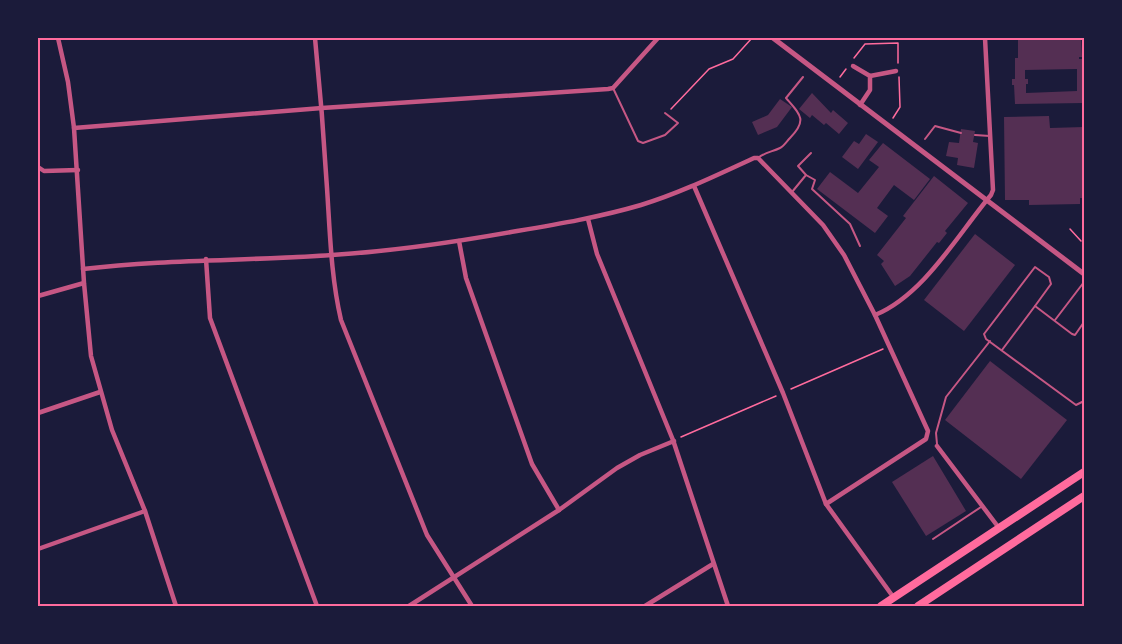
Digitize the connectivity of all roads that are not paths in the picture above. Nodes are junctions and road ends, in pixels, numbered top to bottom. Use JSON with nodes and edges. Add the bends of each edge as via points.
{"nodes":[{"id":1,"x":58,"y":38,"type":"edge"},
{"id":2,"x":315,"y":38,"type":"edge"},
{"id":3,"x":658,"y":38,"type":"edge"},
{"id":4,"x":773,"y":38,"type":"edge"},
{"id":5,"x":986,"y":38,"type":"edge"},
{"id":6,"x":854,"y":66,"type":"dead end"},
{"id":7,"x":896,"y":71,"type":"dead end"},
{"id":8,"x":870,"y":76,"type":"junction"},
{"id":9,"x":803,"y":77,"type":"dead end"},
{"id":10,"x":614,"y":88,"type":"junction"},
{"id":11,"x":860,"y":105,"type":"junction"},
{"id":12,"x":322,"y":108,"type":"junction"},
{"id":13,"x":665,"y":113,"type":"dead end"},
{"id":14,"x":74,"y":128,"type":"junction"},
{"id":15,"x":960,"y":133,"type":"dead end"},
{"id":16,"x":975,"y":135,"type":"dead end"},
{"id":17,"x":990,"y":136,"type":"junction"},
{"id":18,"x":925,"y":139,"type":"dead end"},
{"id":19,"x":811,"y":153,"type":"dead end"},
{"id":20,"x":758,"y":158,"type":"junction"},
{"id":21,"x":38,"y":167,"type":"edge"},
{"id":22,"x":78,"y":170,"type":"junction"},
{"id":23,"x":806,"y":175,"type":"junction"},
{"id":24,"x":694,"y":186,"type":"junction"},
{"id":25,"x":792,"y":192,"type":"junction"},
{"id":26,"x":987,"y":200,"type":"junction"},
{"id":27,"x":588,"y":219,"type":"junction"},
{"id":28,"x":459,"y":241,"type":"junction"},
{"id":29,"x":860,"y":246,"type":"dead end"},
{"id":30,"x":332,"y":255,"type":"junction"},
{"id":31,"x":206,"y":259,"type":"junction"},
{"id":32,"x":83,"y":269,"type":"junction"},
{"id":33,"x":1084,"y":274,"type":"edge"},
{"id":34,"x":1084,"y":282,"type":"edge"},
{"id":35,"x":84,"y":283,"type":"junction"},
{"id":36,"x":38,"y":296,"type":"edge"},
{"id":37,"x":1035,"y":306,"type":"junction"},
{"id":38,"x":875,"y":315,"type":"junction"},
{"id":39,"x":1054,"y":321,"type":"junction"},
{"id":40,"x":1084,"y":322,"type":"edge"},
{"id":41,"x":990,"y":341,"type":"junction"},
{"id":42,"x":1002,"y":350,"type":"junction"},
{"id":43,"x":100,"y":392,"type":"junction"},
{"id":44,"x":1084,"y":400,"type":"edge"},
{"id":45,"x":38,"y":413,"type":"edge"},
{"id":46,"x":674,"y":441,"type":"junction"},
{"id":47,"x":937,"y":446,"type":"joint"},
{"id":48,"x":1084,"y":472,"type":"edge"},
{"id":49,"x":1084,"y":496,"type":"edge"},
{"id":50,"x":826,"y":504,"type":"junction"},
{"id":51,"x":984,"y":506,"type":"junction"},
{"id":52,"x":559,"y":510,"type":"junction"},
{"id":53,"x":145,"y":511,"type":"junction"},
{"id":54,"x":999,"y":528,"type":"junction"},
{"id":55,"x":933,"y":539,"type":"dead end"},
{"id":56,"x":38,"y":549,"type":"edge"},
{"id":57,"x":713,"y":564,"type":"junction"},
{"id":58,"x":453,"y":578,"type":"junction"},
{"id":59,"x":894,"y":598,"type":"junction"},
{"id":60,"x":176,"y":606,"type":"edge"},
{"id":61,"x":317,"y":606,"type":"edge"},
{"id":62,"x":409,"y":606,"type":"edge"},
{"id":63,"x":471,"y":606,"type":"edge"},
{"id":64,"x":645,"y":606,"type":"edge"},
{"id":65,"x":728,"y":606,"type":"edge"},
{"id":66,"x":881,"y":606,"type":"edge"},
{"id":67,"x":918,"y":606,"type":"edge"}],
"edges":[{"from":1,"to":14,"type":"street"},
{"from":2,"to":12,"type":"street"},
{"from":3,"to":10,"type":"street"},
{"from":4,"to":11,"type":"street"},
{"from":5,"to":17,"type":"street"},
{"from":6,"to":8,"type":"street"},
{"from":7,"to":8,"type":"street"},
{"from":8,"to":11,"type":"street","via":[[870,90]]},
{"from":9,"to":20,"type":"lane","via":[[786,98],[800,114],[798,131],[780,148]]},
{"from":10,"to":12,"type":"street"},
{"from":10,"to":13,"type":"lane","via":[[638,141],[644,143],[665,135],[678,123]]},
{"from":11,"to":26,"type":"street"},
{"from":12,"to":14,"type":"street"},
{"from":12,"to":30,"type":"street"},
{"from":14,"to":22,"type":"street"},
{"from":15,"to":18,"type":"lane","via":[[935,126]]},
{"from":16,"to":17,"type":"lane"},
{"from":17,"to":26,"type":"street","via":[[993,190]]},
{"from":19,"to":23,"type":"lane","via":[[798,166]]},
{"from":20,"to":24,"type":"street"},
{"from":20,"to":25,"type":"street"},
{"from":21,"to":22,"type":"street","via":[[44,171]]},
{"from":22,"to":32,"type":"street"},
{"from":23,"to":25,"type":"lane"},
{"from":23,"to":29,"type":"lane","via":[[815,180],[812,189],[850,224]]},
{"from":24,"to":27,"type":"street"},
{"from":24,"to":50,"type":"street"},
{"from":25,"to":38,"type":"street","via":[[835,240]]},
{"from":26,"to":33,"type":"street"},
{"from":26,"to":38,"type":"street","via":[[918,286]]},
{"from":27,"to":28,"type":"street"},
{"from":27,"to":46,"type":"street","via":[[597,254]]},
{"from":28,"to":30,"type":"street"},
{"from":28,"to":52,"type":"street","via":[[466,278],[532,464]]},
{"from":30,"to":31,"type":"street"},
{"from":30,"to":58,"type":"street","via":[[341,320],[427,535]]},
{"from":31,"to":32,"type":"street"},
{"from":31,"to":61,"type":"street","via":[[210,318]]},
{"from":32,"to":35,"type":"street"},
{"from":34,"to":39,"type":"lane"},
{"from":35,"to":36,"type":"street"},
{"from":35,"to":43,"type":"street","via":[[91,356]]},
{"from":37,"to":39,"type":"lane"},
{"from":37,"to":41,"type":"lane","via":[[1051,285],[1049,278],[1035,267],[984,334]]},
{"from":37,"to":42,"type":"lane"},
{"from":38,"to":50,"type":"street","via":[[927,430],[926,439]]},
{"from":39,"to":40,"type":"lane","via":[[1075,335]]},
{"from":41,"to":42,"type":"lane"},
{"from":41,"to":47,"type":"lane","via":[[946,397],[936,433]]},
{"from":42,"to":44,"type":"lane","via":[[1076,405]]},
{"from":43,"to":45,"type":"street"},
{"from":43,"to":53,"type":"street"},
{"from":46,"to":52,"type":"street","via":[[617,468]]},
{"from":46,"to":57,"type":"street"},
{"from":47,"to":51,"type":"street"},
{"from":48,"to":54,"type":"highway"},
{"from":49,"to":67,"type":"highway"},
{"from":50,"to":59,"type":"street"},
{"from":51,"to":54,"type":"street"},
{"from":51,"to":55,"type":"lane"},
{"from":52,"to":58,"type":"street"},
{"from":53,"to":56,"type":"street"},
{"from":53,"to":60,"type":"street"},
{"from":54,"to":59,"type":"highway"},
{"from":57,"to":64,"type":"street"},
{"from":57,"to":65,"type":"street"},
{"from":58,"to":62,"type":"street"},
{"from":58,"to":63,"type":"street"},
{"from":59,"to":66,"type":"highway"}]}
